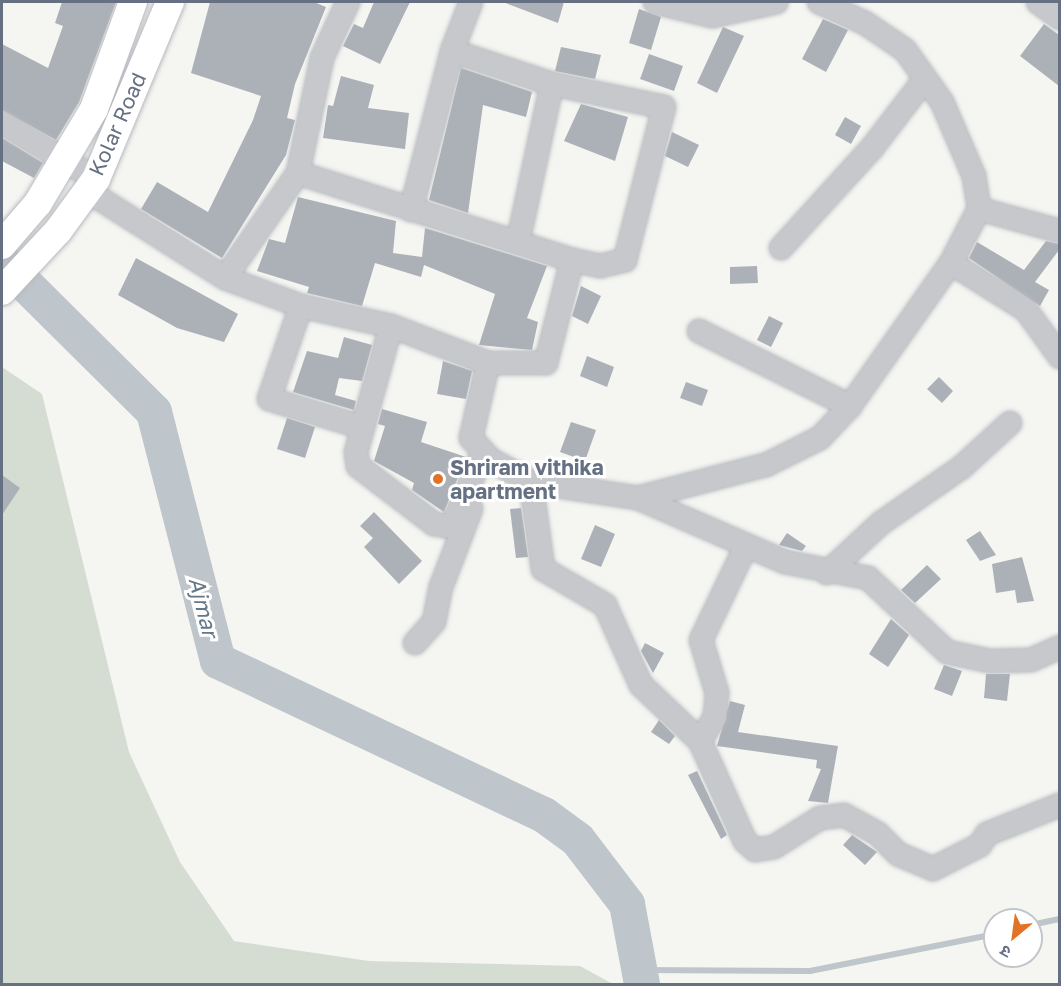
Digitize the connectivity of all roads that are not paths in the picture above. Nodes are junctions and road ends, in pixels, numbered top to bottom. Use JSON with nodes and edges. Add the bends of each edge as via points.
{"nodes":[{"id":1,"x":133,"y":2,"type":"edge"},
{"id":2,"x":170,"y":2,"type":"edge"},
{"id":3,"x":348,"y":2,"type":"edge"},
{"id":4,"x":471,"y":2,"type":"edge"},
{"id":5,"x":655,"y":2,"type":"edge"},
{"id":6,"x":776,"y":2,"type":"edge"},
{"id":7,"x":819,"y":2,"type":"edge"},
{"id":8,"x":1038,"y":2,"type":"edge"},
{"id":9,"x":1059,"y":18,"type":"edge"},
{"id":10,"x":452,"y":51,"type":"junction"},
{"id":11,"x":925,"y":79,"type":"junction"},
{"id":12,"x":552,"y":84,"type":"junction"},
{"id":13,"x":2,"y":123,"type":"edge"},
{"id":14,"x":67,"y":160,"type":"junction"},
{"id":15,"x":298,"y":173,"type":"junction"},
{"id":16,"x":91,"y":184,"type":"junction"},
{"id":17,"x":979,"y":209,"type":"junction"},
{"id":18,"x":411,"y":210,"type":"junction"},
{"id":19,"x":1059,"y":231,"type":"edge"},
{"id":20,"x":518,"y":242,"type":"junction"},
{"id":21,"x":2,"y":245,"type":"edge"},
{"id":22,"x":781,"y":248,"type":"dead end"},
{"id":23,"x":572,"y":260,"type":"junction"},
{"id":24,"x":951,"y":263,"type":"junction"},
{"id":25,"x":225,"y":278,"type":"junction"},
{"id":26,"x":2,"y":291,"type":"edge"},
{"id":27,"x":301,"y":306,"type":"junction"},
{"id":28,"x":391,"y":326,"type":"junction"},
{"id":29,"x":699,"y":332,"type":"dead end"},
{"id":30,"x":1059,"y":357,"type":"edge"},
{"id":31,"x":488,"y":363,"type":"junction"},
{"id":32,"x":850,"y":406,"type":"junction"},
{"id":33,"x":1010,"y":423,"type":"dead end"},
{"id":34,"x":362,"y":427,"type":"junction"},
{"id":35,"x":487,"y":456,"type":"junction"},
{"id":36,"x":531,"y":483,"type":"junction"},
{"id":37,"x":638,"y":498,"type":"junction"},
{"id":38,"x":746,"y":546,"type":"junction"},
{"id":39,"x":827,"y":573,"type":"junction"},
{"id":40,"x":415,"y":643,"type":"dead end"},
{"id":41,"x":1059,"y":648,"type":"edge"},
{"id":42,"x":700,"y":741,"type":"junction"},
{"id":43,"x":1059,"y":805,"type":"edge"}],
"edges":[{"from":1,"to":14,"type":"main road","name":"Kolar Road","via":[[94,109]]},
{"from":2,"to":16,"type":"main road","name":"Kolar Road"},
{"from":3,"to":15,"type":"street","via":[[322,58]]},
{"from":4,"to":10,"type":"street"},
{"from":5,"to":6,"type":"street","via":[[712,16]]},
{"from":7,"to":11,"type":"street","via":[[865,22],[905,50]]},
{"from":8,"to":9,"type":"street"},
{"from":10,"to":12,"type":"street"},
{"from":10,"to":18,"type":"street"},
{"from":11,"to":17,"type":"street","via":[[942,102],[974,176]]},
{"from":11,"to":22,"type":"street","via":[[872,148]]},
{"from":12,"to":20,"type":"street"},
{"from":12,"to":23,"type":"street","via":[[664,107],[625,260],[600,266]]},
{"from":13,"to":14,"type":"street"},
{"from":14,"to":16,"type":"street"},
{"from":14,"to":21,"type":"main road","name":"Kolar Road","via":[[38,203]]},
{"from":15,"to":18,"type":"street"},
{"from":15,"to":25,"type":"street"},
{"from":16,"to":25,"type":"street"},
{"from":16,"to":26,"type":"main road","name":"Kolar Road","via":[[58,231]]},
{"from":17,"to":19,"type":"street"},
{"from":17,"to":24,"type":"street"},
{"from":18,"to":20,"type":"street"},
{"from":20,"to":23,"type":"street"},
{"from":23,"to":31,"type":"street","via":[[546,363]]},
{"from":24,"to":30,"type":"street","via":[[1026,310]]},
{"from":24,"to":32,"type":"street"},
{"from":25,"to":27,"type":"street"},
{"from":27,"to":28,"type":"street"},
{"from":27,"to":34,"type":"street","via":[[269,399]]},
{"from":28,"to":31,"type":"street"},
{"from":28,"to":34,"type":"street"},
{"from":29,"to":32,"type":"street"},
{"from":31,"to":35,"type":"street","via":[[471,438]]},
{"from":32,"to":37,"type":"street","via":[[820,438],[766,465]]},
{"from":33,"to":39,"type":"street","via":[[962,467],[881,523]]},
{"from":34,"to":35,"type":"street","via":[[358,466],[434,524],[454,522]]},
{"from":35,"to":36,"type":"street"},
{"from":35,"to":40,"type":"street","via":[[441,587],[434,622]]},
{"from":36,"to":37,"type":"street"},
{"from":36,"to":42,"type":"street","via":[[543,569],[605,605],[641,685]]},
{"from":37,"to":38,"type":"street"},
{"from":38,"to":39,"type":"street"},
{"from":38,"to":42,"type":"street","via":[[702,640],[717,693],[715,717]]},
{"from":39,"to":41,"type":"street","via":[[868,578],[947,652],[990,661],[1031,660]]},
{"from":42,"to":43,"type":"street","via":[[745,841],[755,850],[774,847],[820,818],[844,815],[878,834],[898,854],[933,869],[980,845],[987,834]]}]}
